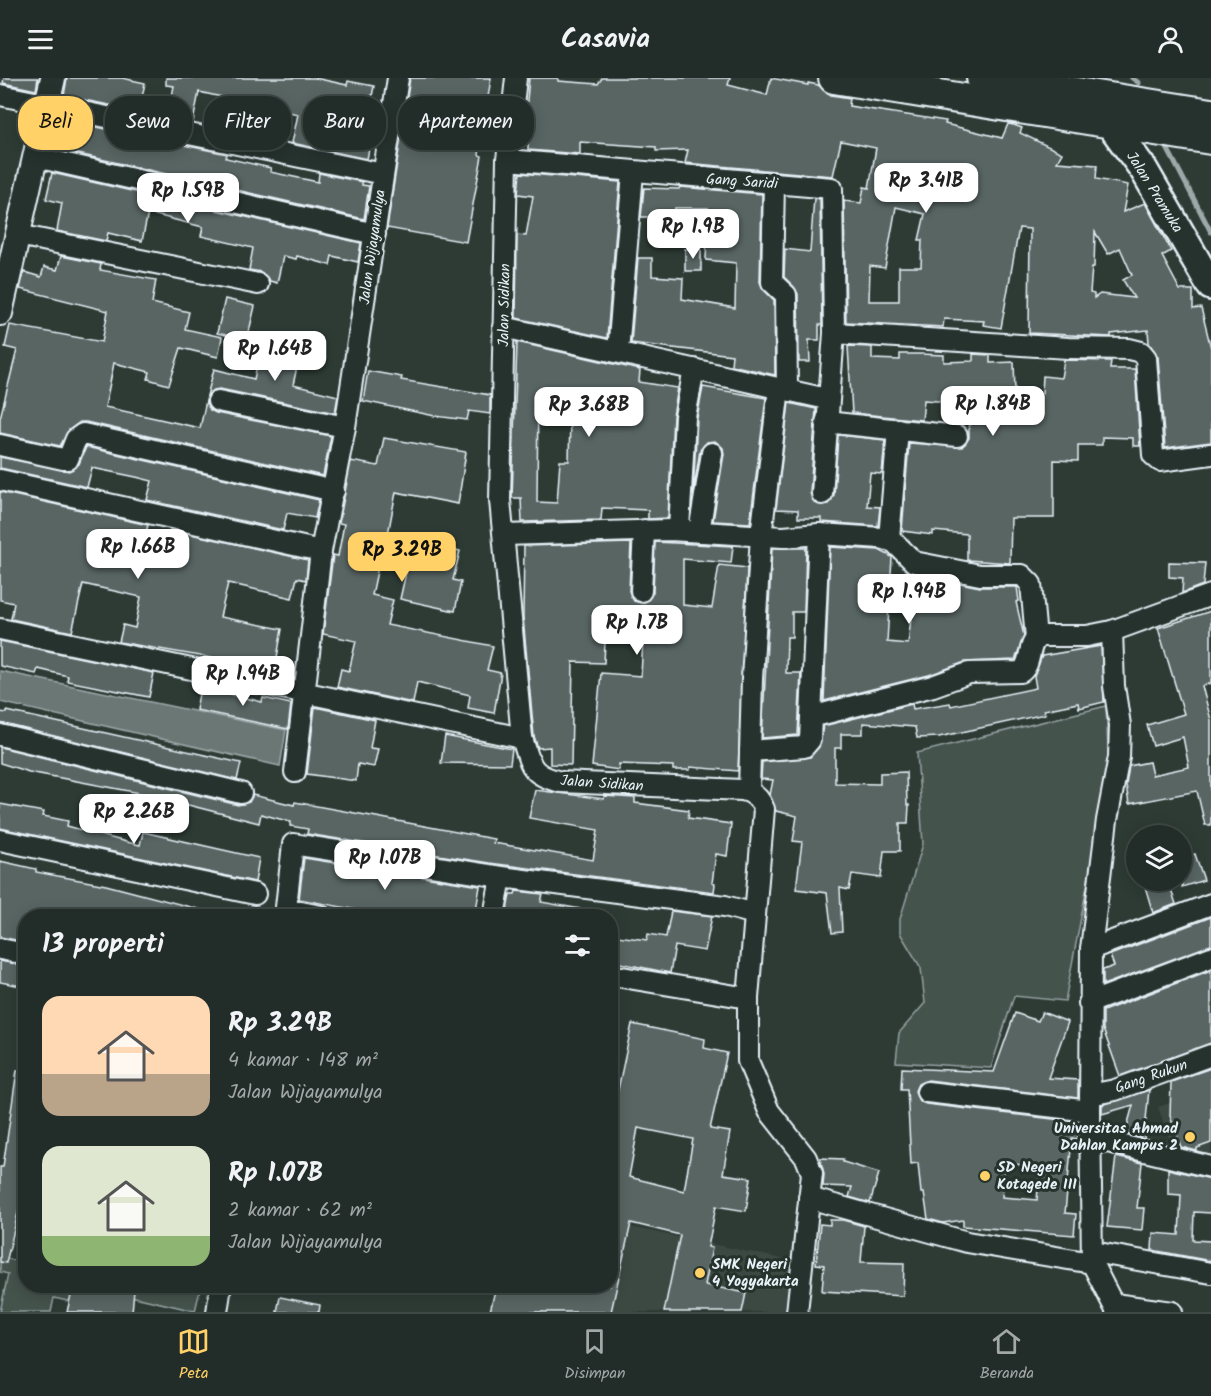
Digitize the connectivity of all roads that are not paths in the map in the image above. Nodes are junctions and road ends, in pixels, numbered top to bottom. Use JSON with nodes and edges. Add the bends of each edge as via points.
{"nodes":[{"id":1,"x":54,"y":78,"type":"edge"},
{"id":2,"x":398,"y":78,"type":"edge"},
{"id":3,"x":516,"y":78,"type":"edge"},
{"id":4,"x":839,"y":78,"type":"edge"},
{"id":5,"x":982,"y":78,"type":"edge"},
{"id":6,"x":0,"y":95,"type":"edge"},
{"id":7,"x":50,"y":96,"type":"edge"},
{"id":8,"x":18,"y":99,"type":"edge"},
{"id":9,"x":1105,"y":109,"type":"junction"},
{"id":10,"x":1211,"y":114,"type":"edge"},
{"id":11,"x":93,"y":115,"type":"edge"},
{"id":12,"x":1211,"y":139,"type":"edge"},
{"id":13,"x":38,"y":150,"type":"edge"},
{"id":14,"x":36,"y":157,"type":"junction"},
{"id":15,"x":507,"y":160,"type":"junction"},
{"id":16,"x":633,"y":172,"type":"junction"},
{"id":17,"x":383,"y":174,"type":"junction"},
{"id":18,"x":774,"y":183,"type":"junction"},
{"id":19,"x":375,"y":234,"type":"junction"},
{"id":20,"x":11,"y":240,"type":"edge"},
{"id":21,"x":258,"y":284,"type":"dead end"},
{"id":22,"x":1211,"y":286,"type":"edge"},
{"id":23,"x":0,"y":313,"type":"edge"},
{"id":24,"x":503,"y":327,"type":"junction"},
{"id":25,"x":834,"y":333,"type":"junction"},
{"id":26,"x":618,"y":352,"type":"junction"},
{"id":27,"x":694,"y":369,"type":"junction"},
{"id":28,"x":783,"y":389,"type":"junction"},
{"id":29,"x":827,"y":399,"type":"junction"},
{"id":30,"x":218,"y":401,"type":"dead end"},
{"id":31,"x":826,"y":422,"type":"junction"},
{"id":32,"x":345,"y":427,"type":"junction"},
{"id":33,"x":898,"y":429,"type":"junction"},
{"id":34,"x":957,"y":436,"type":"dead end"},
{"id":35,"x":0,"y":445,"type":"edge"},
{"id":36,"x":712,"y":453,"type":"dead end"},
{"id":37,"x":1211,"y":454,"type":"edge"},
{"id":38,"x":0,"y":480,"type":"edge"},
{"id":39,"x":334,"y":492,"type":"junction"},
{"id":40,"x":822,"y":495,"type":"dead end"},
{"id":41,"x":644,"y":530,"type":"junction"},
{"id":42,"x":679,"y":530,"type":"junction"},
{"id":43,"x":699,"y":532,"type":"junction"},
{"id":44,"x":819,"y":534,"type":"junction"},
{"id":45,"x":504,"y":535,"type":"junction"},
{"id":46,"x":761,"y":536,"type":"junction"},
{"id":47,"x":889,"y":539,"type":"junction"},
{"id":48,"x":321,"y":551,"type":"junction"},
{"id":49,"x":641,"y":591,"type":"dead end"},
{"id":50,"x":1211,"y":595,"type":"edge"},
{"id":51,"x":0,"y":629,"type":"edge"},
{"id":52,"x":1112,"y":631,"type":"junction"},
{"id":53,"x":1036,"y":638,"type":"junction"},
{"id":54,"x":305,"y":694,"type":"junction"},
{"id":55,"x":811,"y":717,"type":"junction"},
{"id":56,"x":0,"y":735,"type":"edge"},
{"id":57,"x":522,"y":738,"type":"junction"},
{"id":58,"x":750,"y":751,"type":"junction"},
{"id":59,"x":295,"y":772,"type":"dead end"},
{"id":60,"x":749,"y":791,"type":"junction"},
{"id":61,"x":241,"y":793,"type":"dead end"},
{"id":62,"x":0,"y":840,"type":"edge"},
{"id":63,"x":501,"y":877,"type":"junction"},
{"id":64,"x":255,"y":894,"type":"dead end"},
{"id":65,"x":1211,"y":904,"type":"edge"},
{"id":66,"x":285,"y":909,"type":"edge"},
{"id":67,"x":495,"y":909,"type":"edge"},
{"id":68,"x":755,"y":914,"type":"junction"},
{"id":69,"x":0,"y":949,"type":"edge"},
{"id":70,"x":1091,"y":949,"type":"junction"},
{"id":71,"x":18,"y":952,"type":"edge"},
{"id":72,"x":1211,"y":957,"type":"edge"},
{"id":73,"x":618,"y":976,"type":"edge"},
{"id":74,"x":748,"y":998,"type":"junction"},
{"id":75,"x":1089,"y":1003,"type":"junction"},
{"id":76,"x":1211,"y":1055,"type":"edge"},
{"id":77,"x":927,"y":1092,"type":"dead end"},
{"id":78,"x":1090,"y":1103,"type":"junction"},
{"id":79,"x":1091,"y":1138,"type":"junction"},
{"id":80,"x":1211,"y":1167,"type":"edge"},
{"id":81,"x":809,"y":1198,"type":"junction"},
{"id":82,"x":1093,"y":1257,"type":"junction"},
{"id":83,"x":1211,"y":1273,"type":"edge"},
{"id":84,"x":220,"y":1293,"type":"edge"},
{"id":85,"x":1115,"y":1308,"type":"edge"},
{"id":86,"x":217,"y":1312,"type":"edge"},
{"id":87,"x":796,"y":1312,"type":"edge"},
{"id":88,"x":1172,"y":1312,"type":"edge"}],
"edges":[{"from":1,"to":7,"type":"street"},
{"from":2,"to":17,"type":"street","name":"Jalan Wijayamulya"},
{"from":3,"to":15,"type":"street","name":"Jalan Sidikan"},
{"from":4,"to":9,"type":"main road"},
{"from":5,"to":9,"type":"main road"},
{"from":6,"to":8,"type":"street"},
{"from":9,"to":10,"type":"main road"},
{"from":9,"to":12,"type":"main road"},
{"from":9,"to":22,"type":"main road","name":"Jalan Pramuka"},
{"from":11,"to":17,"type":"street"},
{"from":13,"to":14,"type":"street"},
{"from":14,"to":19,"type":"street"},
{"from":14,"to":20,"type":"street"},
{"from":15,"to":16,"type":"street","name":"Gang Saridi"},
{"from":15,"to":24,"type":"street","name":"Jalan Sidikan"},
{"from":16,"to":18,"type":"street","name":"Gang Saridi"},
{"from":16,"to":26,"type":"street"},
{"from":17,"to":19,"type":"street","name":"Jalan Wijayamulya"},
{"from":18,"to":25,"type":"street","name":"Gang Saridi","via":[[832,188]]},
{"from":18,"to":28,"type":"street","via":[[772,282],[786,295]]},
{"from":19,"to":32,"type":"street","name":"Jalan Wijayamulya"},
{"from":20,"to":21,"type":"street"},
{"from":20,"to":23,"type":"street"},
{"from":24,"to":26,"type":"street"},
{"from":24,"to":45,"type":"street","name":"Jalan Sidikan"},
{"from":25,"to":29,"type":"street"},
{"from":25,"to":37,"type":"street","via":[[1141,352],[1146,358],[1153,455],[1160,461]]},
{"from":26,"to":27,"type":"street"},
{"from":27,"to":28,"type":"street"},
{"from":27,"to":42,"type":"street","via":[[685,417]]},
{"from":28,"to":29,"type":"street"},
{"from":28,"to":46,"type":"street"},
{"from":29,"to":31,"type":"street"},
{"from":30,"to":32,"type":"street"},
{"from":31,"to":33,"type":"street"},
{"from":31,"to":40,"type":"street"},
{"from":32,"to":39,"type":"street","name":"Jalan Wijayamulya"},
{"from":33,"to":34,"type":"street"},
{"from":33,"to":47,"type":"street"},
{"from":35,"to":39,"type":"street","via":[[68,459],[76,439],[83,434]]},
{"from":36,"to":43,"type":"street"},
{"from":38,"to":48,"type":"street"},
{"from":39,"to":48,"type":"street","name":"Jalan Wijayamulya"},
{"from":41,"to":42,"type":"street"},
{"from":41,"to":45,"type":"street"},
{"from":41,"to":49,"type":"street"},
{"from":42,"to":43,"type":"street"},
{"from":43,"to":46,"type":"street"},
{"from":44,"to":46,"type":"street"},
{"from":44,"to":47,"type":"street"},
{"from":44,"to":55,"type":"street"},
{"from":45,"to":57,"type":"street","name":"Jalan Sidikan"},
{"from":46,"to":58,"type":"street"},
{"from":47,"to":53,"type":"street","via":[[914,562],[980,575],[1018,575],[1031,584]]},
{"from":48,"to":54,"type":"street","name":"Jalan Wijayamulya"},
{"from":50,"to":52,"type":"street"},
{"from":51,"to":54,"type":"street"},
{"from":52,"to":53,"type":"street"},
{"from":52,"to":70,"type":"street","via":[[1119,757]]},
{"from":53,"to":55,"type":"street","via":[[1021,672],[969,673]]},
{"from":54,"to":57,"type":"street"},
{"from":54,"to":59,"type":"street","name":"Jalan Wijayamulya"},
{"from":55,"to":58,"type":"street","via":[[810,740],[804,747]]},
{"from":56,"to":61,"type":"street"},
{"from":57,"to":60,"type":"street","name":"Jalan Sidikan","via":[[532,768],[561,782]]},
{"from":58,"to":60,"type":"street"},
{"from":60,"to":68,"type":"street","via":[[764,809]]},
{"from":62,"to":64,"type":"street"},
{"from":63,"to":66,"type":"street","via":[[292,843]]},
{"from":63,"to":67,"type":"street"},
{"from":63,"to":68,"type":"street","via":[[683,900]]},
{"from":65,"to":70,"type":"street"},
{"from":68,"to":74,"type":"street"},
{"from":69,"to":71,"type":"street"},
{"from":70,"to":75,"type":"street"},
{"from":72,"to":75,"type":"street"},
{"from":73,"to":74,"type":"street"},
{"from":74,"to":81,"type":"street","via":[[748,1061],[769,1111],[810,1165],[813,1183]]},
{"from":75,"to":78,"type":"street"},
{"from":76,"to":78,"type":"street","name":"Gang Rukun"},
{"from":77,"to":78,"type":"street","name":"Gang Rukun"},
{"from":78,"to":79,"type":"street"},
{"from":79,"to":80,"type":"street"},
{"from":79,"to":82,"type":"street"},
{"from":81,"to":82,"type":"street","via":[[967,1242]]},
{"from":81,"to":87,"type":"street"},
{"from":82,"to":83,"type":"street"},
{"from":82,"to":85,"type":"street"},
{"from":84,"to":86,"type":"street"},
{"from":85,"to":88,"type":"street"}]}
